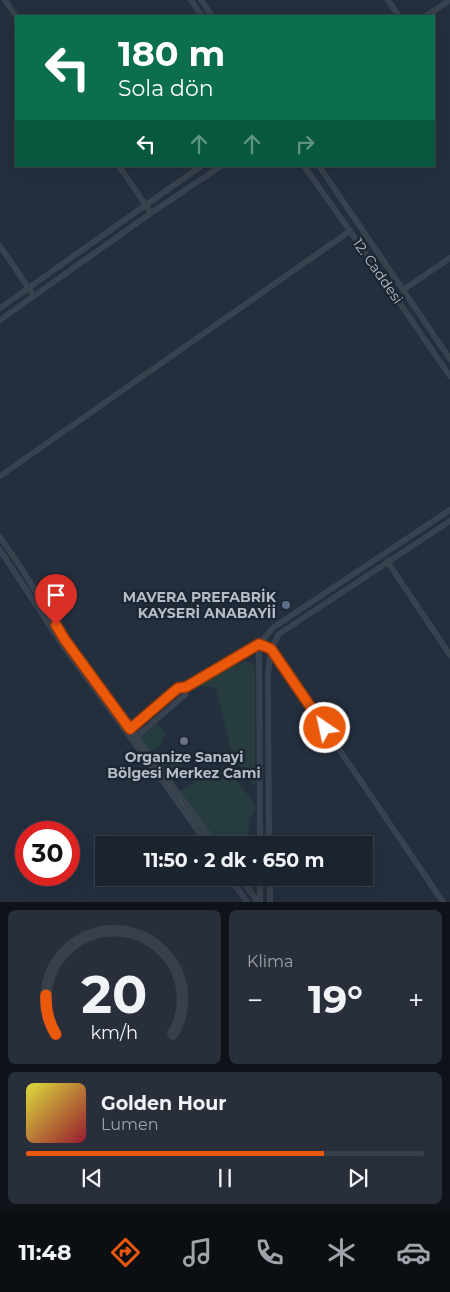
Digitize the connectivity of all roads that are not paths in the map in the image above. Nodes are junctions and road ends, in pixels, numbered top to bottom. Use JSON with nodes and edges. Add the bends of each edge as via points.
{"nodes":[{"id":1,"x":5,"y":0,"type":"edge"},
{"id":2,"x":191,"y":0,"type":"edge"},
{"id":3,"x":201,"y":0,"type":"edge"},
{"id":4,"x":388,"y":0,"type":"edge"},
{"id":5,"x":450,"y":0,"type":"edge"},
{"id":6,"x":15,"y":15,"type":"edge"},
{"id":7,"x":201,"y":15,"type":"edge"},
{"id":8,"x":211,"y":15,"type":"edge"},
{"id":9,"x":398,"y":15,"type":"edge"},
{"id":10,"x":428,"y":15,"type":"edge"},
{"id":11,"x":120,"y":167,"type":"edge"},
{"id":12,"x":200,"y":167,"type":"edge"},
{"id":13,"x":219,"y":167,"type":"edge"},
{"id":14,"x":305,"y":167,"type":"edge"},
{"id":15,"x":320,"y":167,"type":"edge"},
{"id":16,"x":146,"y":206,"type":"junction"},
{"id":17,"x":151,"y":213,"type":"junction"},
{"id":18,"x":350,"y":231,"type":"junction"},
{"id":19,"x":0,"y":246,"type":"edge"},
{"id":20,"x":450,"y":258,"type":"edge"},
{"id":21,"x":29,"y":288,"type":"junction"},
{"id":22,"x":402,"y":290,"type":"junction"},
{"id":23,"x":34,"y":296,"type":"junction"},
{"id":24,"x":0,"y":308,"type":"edge"},
{"id":25,"x":0,"y":320,"type":"edge"},
{"id":26,"x":450,"y":359,"type":"edge"},
{"id":27,"x":450,"y":376,"type":"edge"},
{"id":28,"x":0,"y":476,"type":"edge"},
{"id":29,"x":450,"y":510,"type":"edge"},
{"id":30,"x":450,"y":521,"type":"edge"},
{"id":31,"x":0,"y":537,"type":"edge"},
{"id":32,"x":0,"y":550,"type":"edge"},
{"id":33,"x":382,"y":555,"type":"junction"},
{"id":34,"x":388,"y":562,"type":"junction"},
{"id":35,"x":259,"y":644,"type":"junction"},
{"id":36,"x":271,"y":649,"type":"junction"},
{"id":37,"x":450,"y":655,"type":"edge"},
{"id":38,"x":186,"y":687,"type":"junction"},
{"id":39,"x":130,"y":729,"type":"junction"},
{"id":40,"x":136,"y":736,"type":"junction"},
{"id":41,"x":202,"y":836,"type":"edge"},
{"id":42,"x":209,"y":836,"type":"edge"},
{"id":43,"x":260,"y":836,"type":"edge"},
{"id":44,"x":269,"y":836,"type":"edge"},
{"id":45,"x":236,"y":886,"type":"edge"},
{"id":46,"x":246,"y":886,"type":"edge"},
{"id":47,"x":260,"y":886,"type":"edge"},
{"id":48,"x":270,"y":886,"type":"edge"},
{"id":49,"x":247,"y":902,"type":"edge"},
{"id":50,"x":259,"y":902,"type":"edge"},
{"id":51,"x":270,"y":902,"type":"edge"},
{"id":52,"x":443,"y":902,"type":"edge"}],
"edges":[{"from":1,"to":6,"type":"street"},
{"from":2,"to":7,"type":"street"},
{"from":3,"to":8,"type":"street"},
{"from":4,"to":9,"type":"street"},
{"from":5,"to":10,"type":"street"},
{"from":11,"to":16,"type":"street"},
{"from":12,"to":16,"type":"street"},
{"from":13,"to":17,"type":"street"},
{"from":14,"to":18,"type":"street","name":"12. Caddesi"},
{"from":15,"to":22,"type":"street","name":"12. Caddesi"},
{"from":16,"to":17,"type":"street"},
{"from":16,"to":21,"type":"street"},
{"from":17,"to":23,"type":"street"},
{"from":18,"to":27,"type":"street","name":"12. Caddesi"},
{"from":18,"to":28,"type":"street"},
{"from":19,"to":21,"type":"street"},
{"from":20,"to":22,"type":"street"},
{"from":21,"to":23,"type":"street"},
{"from":21,"to":24,"type":"street"},
{"from":22,"to":26,"type":"street","name":"12. Caddesi"},
{"from":23,"to":25,"type":"street"},
{"from":29,"to":33,"type":"street"},
{"from":30,"to":34,"type":"street"},
{"from":31,"to":39,"type":"street","via":[[65,640]]},
{"from":32,"to":41,"type":"street","via":[[61,644]]},
{"from":33,"to":34,"type":"street"},
{"from":33,"to":35,"type":"street","via":[[274,627]]},
{"from":34,"to":36,"type":"street","via":[[279,634]]},
{"from":34,"to":37,"type":"street"},
{"from":35,"to":36,"type":"street"},
{"from":35,"to":38,"type":"street"},
{"from":35,"to":43,"type":"street"},
{"from":36,"to":44,"type":"street","via":[[268,675]]},
{"from":36,"to":52,"type":"street"},
{"from":38,"to":39,"type":"street","via":[[178,688]]},
{"from":38,"to":40,"type":"street","via":[[185,696]]},
{"from":39,"to":40,"type":"street"},
{"from":40,"to":42,"type":"street"},
{"from":45,"to":49,"type":"street"},
{"from":46,"to":50,"type":"street"},
{"from":47,"to":50,"type":"street"},
{"from":48,"to":51,"type":"street"}]}
